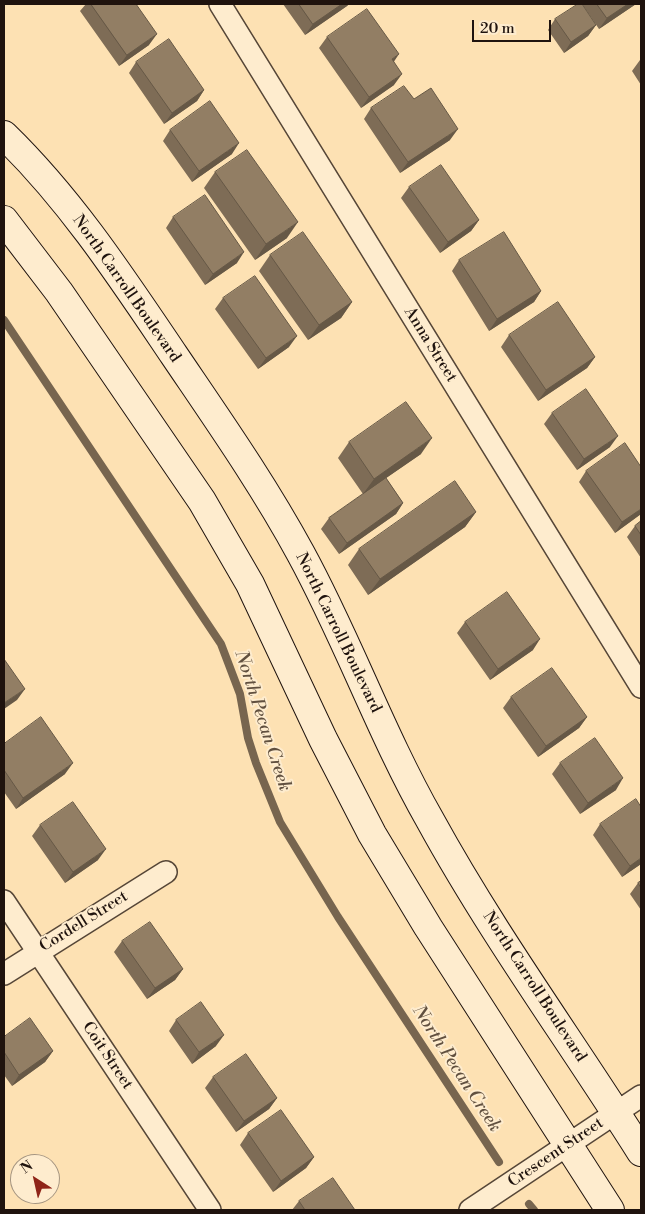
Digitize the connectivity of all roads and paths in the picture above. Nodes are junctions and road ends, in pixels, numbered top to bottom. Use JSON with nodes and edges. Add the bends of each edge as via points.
{"nodes":[{"id":1,"x":220,"y":4,"type":"edge"},
{"id":2,"x":4,"y":135,"type":"edge"},
{"id":3,"x":4,"y":220,"type":"edge"},
{"id":4,"x":641,"y":687,"type":"edge"},
{"id":5,"x":166,"y":872,"type":"dead end"},
{"id":6,"x":4,"y":901,"type":"edge"},
{"id":7,"x":37,"y":951,"type":"junction"},
{"id":8,"x":4,"y":974,"type":"edge"},
{"id":9,"x":641,"y":1096,"type":"edge"},
{"id":10,"x":616,"y":1113,"type":"junction"},
{"id":11,"x":567,"y":1145,"type":"junction"},
{"id":12,"x":641,"y":1152,"type":"edge"},
{"id":13,"x":210,"y":1210,"type":"edge"},
{"id":14,"x":470,"y":1210,"type":"edge"},
{"id":15,"x":610,"y":1210,"type":"edge"}],
"edges":[{"from":1,"to":4,"type":"street","name":"Anna Street"},
{"from":2,"to":10,"type":"main road","name":"North Carroll Boulevard","via":[[93,237],[250,468],[301,554],[430,821],[483,910]]},
{"from":3,"to":11,"type":"main road","via":[[60,292],[202,501],[250,584],[372,834]]},
{"from":5,"to":7,"type":"street","name":"Cordell Street"},
{"from":6,"to":7,"type":"street","name":"Coit Street"},
{"from":7,"to":8,"type":"street","name":"Cordell Street"},
{"from":7,"to":13,"type":"street","name":"Coit Street"},
{"from":9,"to":10,"type":"street","name":"Crescent Street"},
{"from":10,"to":11,"type":"street","name":"Crescent Street"},
{"from":10,"to":12,"type":"main road","name":"North Carroll Boulevard"},
{"from":11,"to":14,"type":"street","name":"Crescent Street"},
{"from":11,"to":15,"type":"main road"}]}
